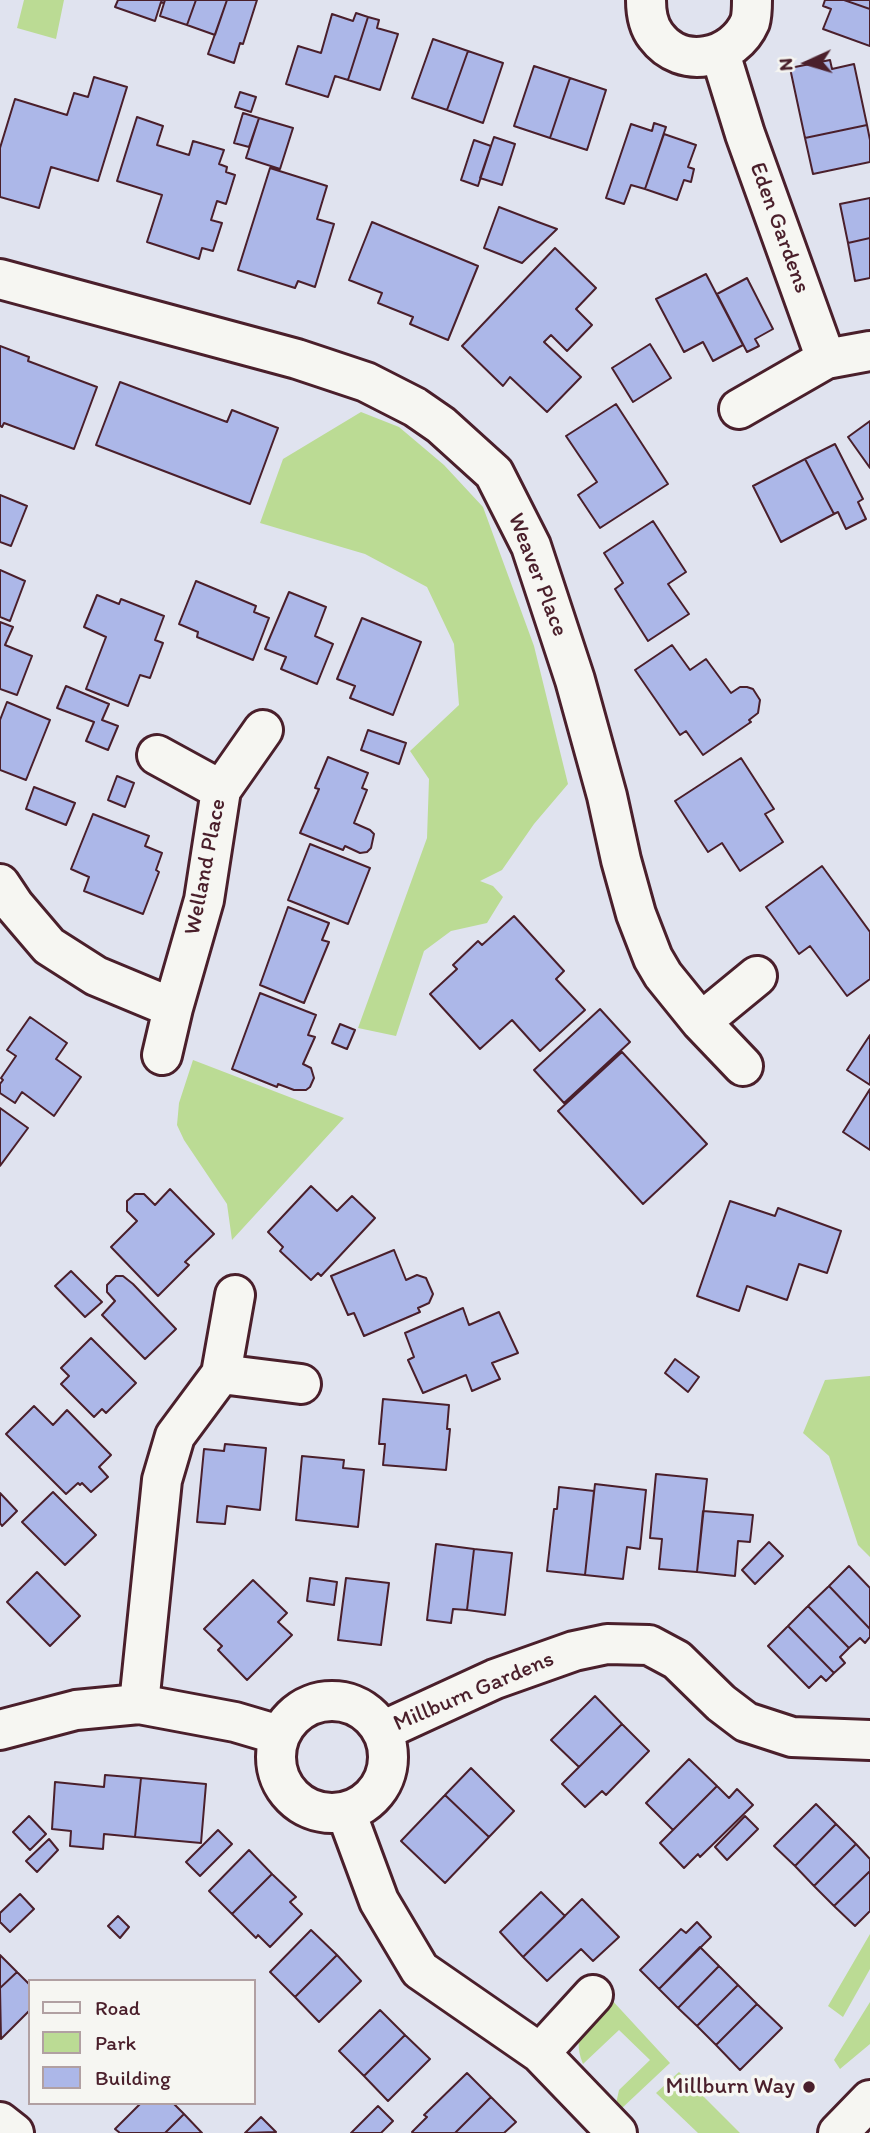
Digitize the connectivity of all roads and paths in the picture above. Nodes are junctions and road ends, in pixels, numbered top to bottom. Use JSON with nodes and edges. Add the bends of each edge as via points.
{"nodes":[{"id":1,"x":646,"y":0,"type":"edge"},
{"id":2,"x":752,"y":0,"type":"edge"},
{"id":3,"x":720,"y":54,"type":"junction"},
{"id":4,"x":0,"y":279,"type":"edge"},
{"id":5,"x":870,"y":351,"type":"edge"},
{"id":6,"x":826,"y":359,"type":"junction"},
{"id":7,"x":739,"y":410,"type":"dead end"},
{"id":8,"x":262,"y":730,"type":"dead end"},
{"id":9,"x":158,"y":755,"type":"dead end"},
{"id":10,"x":221,"y":790,"type":"junction"},
{"id":11,"x":5,"y":905,"type":"edge"},
{"id":12,"x":757,"y":976,"type":"dead end"},
{"id":13,"x":173,"y":1008,"type":"junction"},
{"id":14,"x":701,"y":1022,"type":"junction"},
{"id":15,"x":162,"y":1055,"type":"dead end"},
{"id":16,"x":743,"y":1066,"type":"dead end"},
{"id":17,"x":235,"y":1295,"type":"dead end"},
{"id":18,"x":220,"y":1374,"type":"junction"},
{"id":19,"x":301,"y":1384,"type":"dead end"},
{"id":20,"x":139,"y":1704,"type":"junction"},
{"id":21,"x":0,"y":1730,"type":"edge"},
{"id":22,"x":382,"y":1731,"type":"junction"},
{"id":23,"x":279,"y":1735,"type":"junction"},
{"id":24,"x":870,"y":1740,"type":"edge"},
{"id":25,"x":346,"y":1812,"type":"junction"},
{"id":26,"x":593,"y":1995,"type":"dead end"},
{"id":27,"x":540,"y":2053,"type":"junction"},
{"id":28,"x":870,"y":2100,"type":"edge"},
{"id":29,"x":0,"y":2122,"type":"edge"},
{"id":30,"x":14,"y":2133,"type":"edge"},
{"id":31,"x":617,"y":2133,"type":"edge"},
{"id":32,"x":838,"y":2133,"type":"edge"}],
"edges":[{"from":1,"to":3,"type":"street","via":[[646,16],[656,37],[674,51],[696,58]]},
{"from":2,"to":3,"type":"street","via":[[751,19],[739,40]]},
{"from":3,"to":6,"type":"street","name":"Eden Gardens"},
{"from":4,"to":14,"type":"street","name":"Weaver Place","via":[[366,382],[441,425],[494,474],[531,546],[575,680],[636,914],[663,975]]},
{"from":5,"to":6,"type":"street"},
{"from":6,"to":7,"type":"street"},
{"from":8,"to":10,"type":"street","name":"Welland Place"},
{"from":9,"to":10,"type":"street"},
{"from":10,"to":13,"type":"street","name":"Welland Place","via":[[204,900]]},
{"from":11,"to":13,"type":"street","via":[[49,946],[96,976]]},
{"from":12,"to":14,"type":"street"},
{"from":13,"to":15,"type":"street","name":"Welland Place"},
{"from":14,"to":16,"type":"street","name":"Weaver Place"},
{"from":17,"to":18,"type":"street"},
{"from":18,"to":19,"type":"street"},
{"from":18,"to":20,"type":"street","via":[[175,1436],[162,1480]]},
{"from":20,"to":21,"type":"street","via":[[76,1710]]},
{"from":20,"to":23,"type":"street"},
{"from":22,"to":23,"type":"street","name":"Millburn Gardens","via":[[356,1706],[321,1701],[303,1708]]},
{"from":22,"to":24,"type":"street","name":"Millburn Gardens","via":[[495,1679],[607,1644],[649,1645],[677,1660],[746,1723],[792,1737]]},
{"from":22,"to":25,"type":"street","name":"Millburn Gardens","via":[[387,1745],[386,1773],[365,1802]]},
{"from":23,"to":25,"type":"street","via":[[276,1766],[289,1794],[314,1811]]},
{"from":25,"to":27,"type":"street","via":[[379,1900],[419,1970]]},
{"from":26,"to":27,"type":"street"},
{"from":27,"to":31,"type":"street"},
{"from":28,"to":32,"type":"street"},
{"from":29,"to":30,"type":"street"}]}
